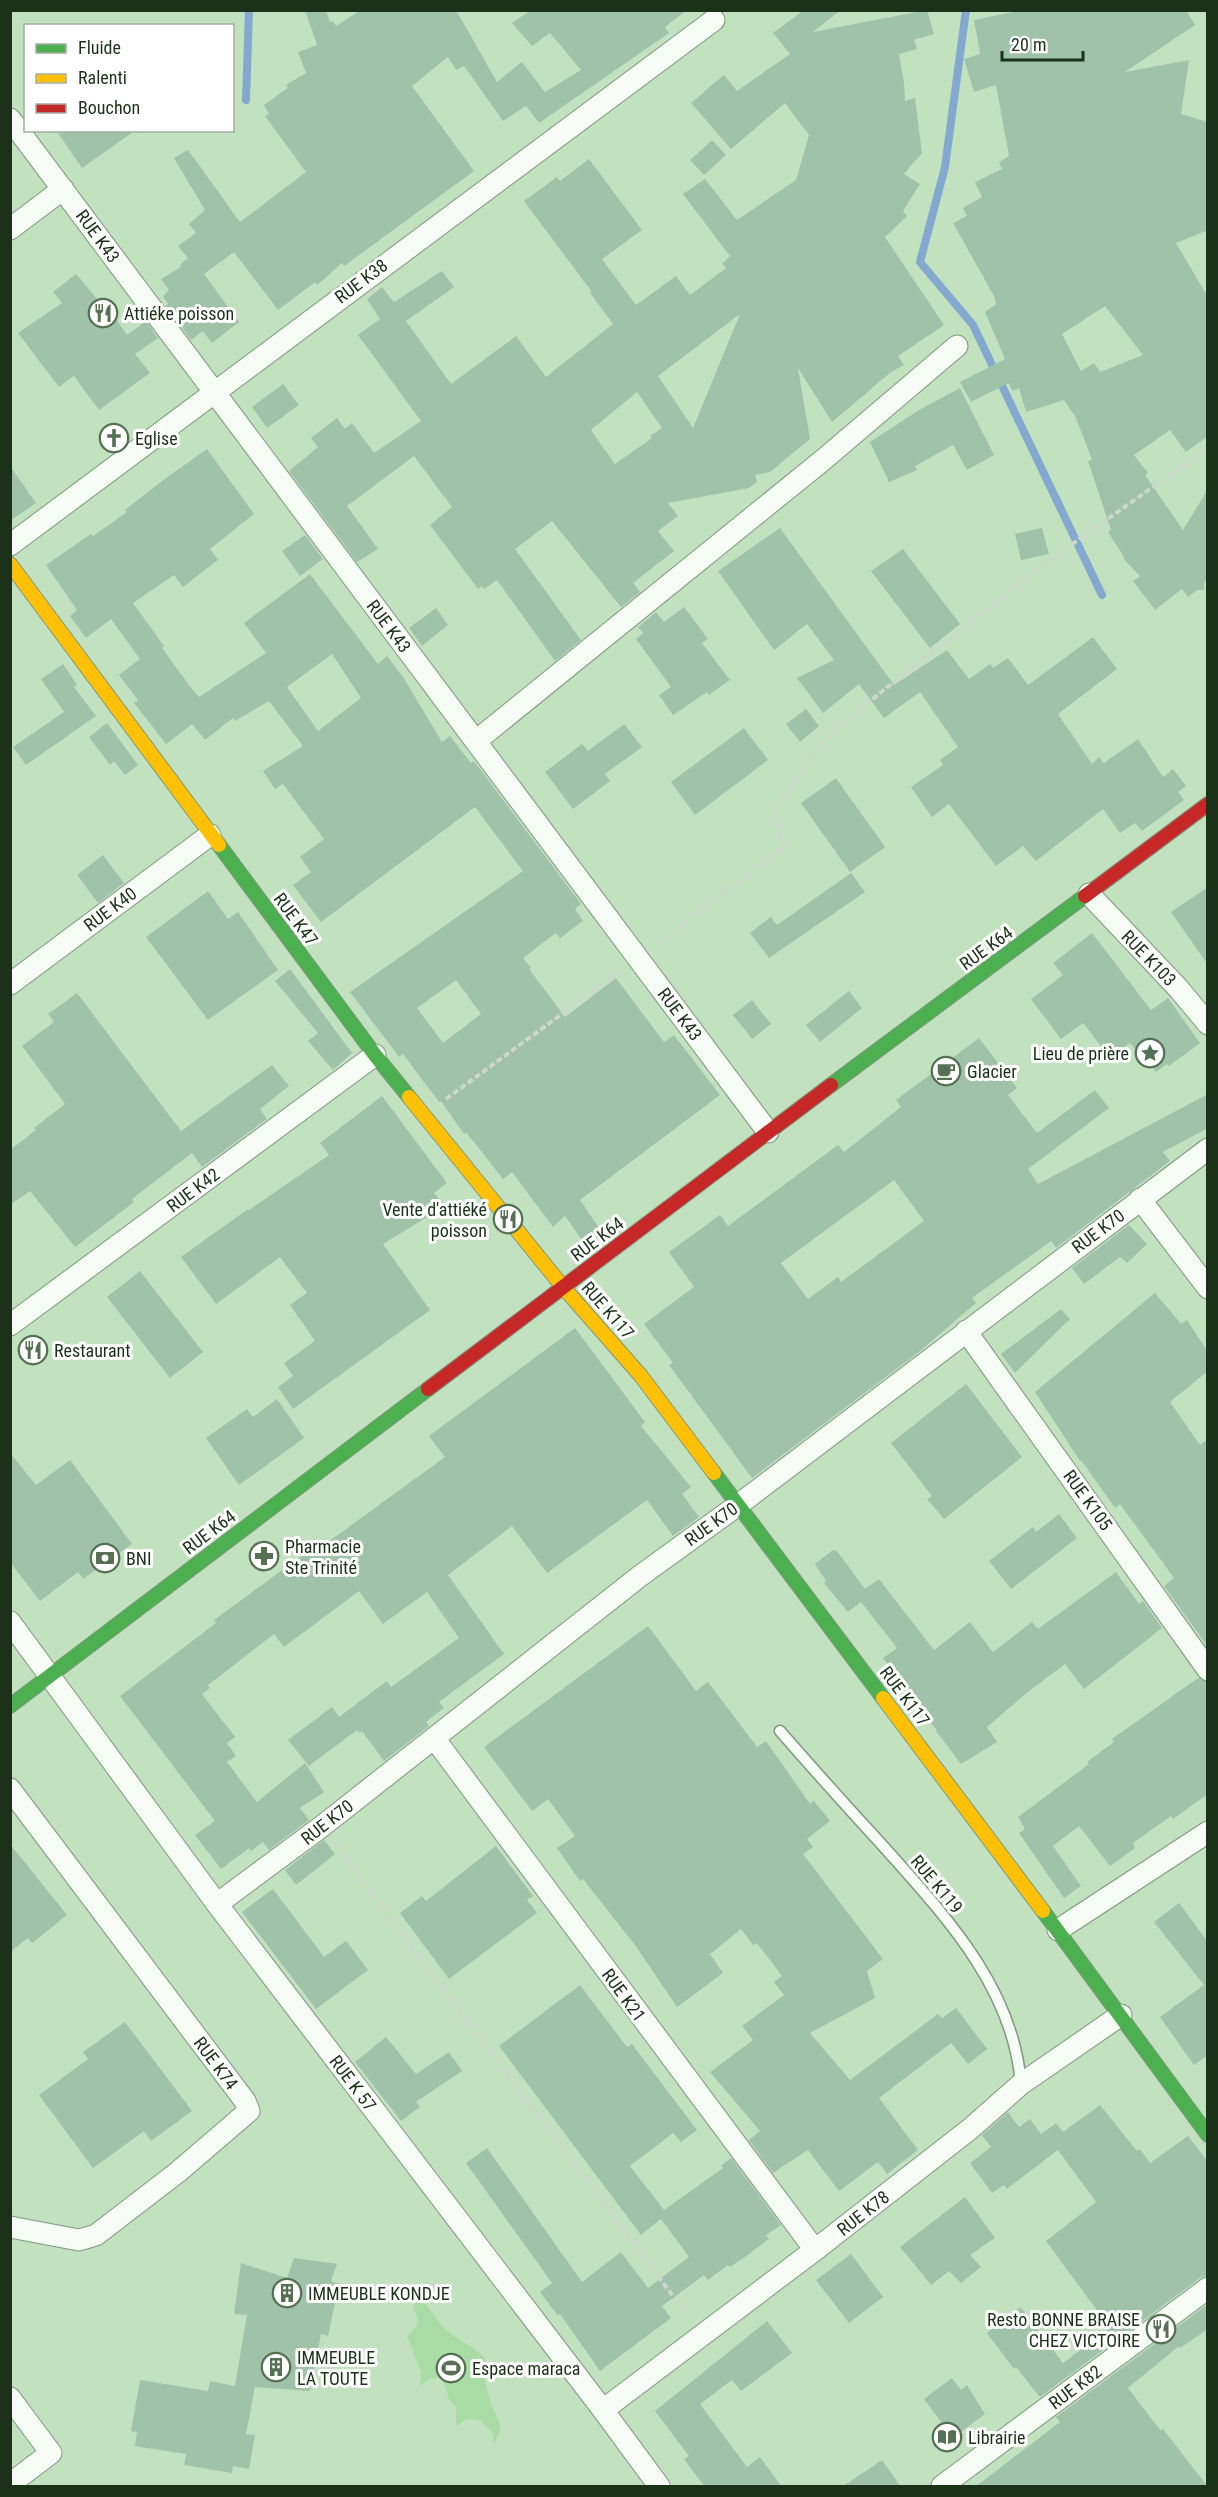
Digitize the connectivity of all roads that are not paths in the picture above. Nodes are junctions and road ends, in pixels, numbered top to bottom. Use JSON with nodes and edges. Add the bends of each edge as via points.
{"nodes":[{"id":1,"x":714,"y":20,"type":"dead end"},
{"id":2,"x":10,"y":119,"type":"edge"},
{"id":3,"x":63,"y":189,"type":"junction"},
{"id":4,"x":10,"y":229,"type":"edge"},
{"id":5,"x":957,"y":346,"type":"dead end"},
{"id":6,"x":213,"y":392,"type":"junction"},
{"id":7,"x":10,"y":545,"type":"edge"},
{"id":8,"x":10,"y":564,"type":"edge"},
{"id":9,"x":476,"y":741,"type":"junction"},
{"id":10,"x":1208,"y":804,"type":"edge"},
{"id":11,"x":210,"y":835,"type":"junction"},
{"id":12,"x":1089,"y":894,"type":"junction"},
{"id":13,"x":10,"y":984,"type":"edge"},
{"id":14,"x":1208,"y":1024,"type":"edge"},
{"id":15,"x":375,"y":1055,"type":"junction"},
{"id":16,"x":768,"y":1132,"type":"junction"},
{"id":17,"x":1208,"y":1149,"type":"edge"},
{"id":18,"x":1140,"y":1200,"type":"junction"},
{"id":19,"x":563,"y":1287,"type":"junction"},
{"id":20,"x":1208,"y":1288,"type":"edge"},
{"id":21,"x":10,"y":1325,"type":"edge"},
{"id":22,"x":966,"y":1331,"type":"junction"},
{"id":23,"x":738,"y":1505,"type":"junction"},
{"id":24,"x":10,"y":1622,"type":"edge"},
{"id":25,"x":1208,"y":1670,"type":"edge"},
{"id":26,"x":50,"y":1677,"type":"junction"},
{"id":27,"x":10,"y":1706,"type":"edge"},
{"id":28,"x":780,"y":1731,"type":"dead end"},
{"id":29,"x":434,"y":1738,"type":"junction"},
{"id":30,"x":10,"y":1789,"type":"edge"},
{"id":31,"x":1208,"y":1832,"type":"edge"},
{"id":32,"x":218,"y":1904,"type":"junction"},
{"id":33,"x":1058,"y":1930,"type":"junction"},
{"id":34,"x":1122,"y":2015,"type":"junction"},
{"id":35,"x":1021,"y":2084,"type":"junction"},
{"id":36,"x":1208,"y":2135,"type":"edge"},
{"id":37,"x":10,"y":2228,"type":"edge"},
{"id":38,"x":815,"y":2250,"type":"junction"},
{"id":39,"x":1208,"y":2288,"type":"edge"},
{"id":40,"x":10,"y":2398,"type":"edge"},
{"id":41,"x":603,"y":2410,"type":"junction"},
{"id":42,"x":10,"y":2484,"type":"edge"},
{"id":43,"x":659,"y":2487,"type":"edge"},
{"id":44,"x":942,"y":2487,"type":"edge"}],
"edges":[{"from":1,"to":6,"type":"street","name":"RUE K38"},
{"from":2,"to":3,"type":"street","name":"RUE K43"},
{"from":3,"to":4,"type":"street"},
{"from":3,"to":6,"type":"street","name":"RUE K43"},
{"from":5,"to":9,"type":"street"},
{"from":6,"to":7,"type":"street","name":"RUE K38"},
{"from":6,"to":9,"type":"street","name":"RUE K43"},
{"from":8,"to":11,"type":"street","name":"RUE K47"},
{"from":9,"to":16,"type":"street","name":"RUE K43"},
{"from":10,"to":12,"type":"street","name":"RUE K64"},
{"from":11,"to":13,"type":"street","name":"RUE K40"},
{"from":11,"to":15,"type":"street","name":"RUE K47"},
{"from":12,"to":14,"type":"street","name":"RUE K103"},
{"from":12,"to":16,"type":"street","name":"RUE K64"},
{"from":15,"to":19,"type":"street","name":"RUE K47"},
{"from":15,"to":21,"type":"street","name":"RUE K42"},
{"from":16,"to":19,"type":"street","name":"RUE K64"},
{"from":17,"to":18,"type":"street","name":"RUE K70"},
{"from":18,"to":20,"type":"street"},
{"from":18,"to":22,"type":"street","name":"RUE K70"},
{"from":19,"to":23,"type":"street","name":"RUE K117","via":[[641,1376]]},
{"from":19,"to":26,"type":"street","name":"RUE K64"},
{"from":22,"to":23,"type":"street","name":"RUE K70"},
{"from":22,"to":25,"type":"street","name":"RUE K105"},
{"from":23,"to":29,"type":"street","name":"RUE K70","via":[[640,1576]]},
{"from":23,"to":33,"type":"street","name":"RUE K117"},
{"from":24,"to":26,"type":"street","name":"RUE K 57"},
{"from":26,"to":27,"type":"street","name":"RUE K64"},
{"from":26,"to":32,"type":"street","name":"RUE K 57"},
{"from":28,"to":35,"type":"lane","name":"RUE K119","via":[[945,1917],[974,1958],[1011,2027],[1019,2055]]},
{"from":29,"to":32,"type":"street","name":"RUE K70"},
{"from":29,"to":38,"type":"street","name":"RUE K21"},
{"from":30,"to":37,"type":"street","name":"RUE K74","via":[[249,2111],[96,2235],[79,2240]]},
{"from":31,"to":33,"type":"street"},
{"from":32,"to":41,"type":"street","name":"RUE K 57"},
{"from":33,"to":34,"type":"street","name":"RUE K117"},
{"from":34,"to":35,"type":"street","name":"RUE K78"},
{"from":34,"to":36,"type":"street","name":"RUE K117"},
{"from":35,"to":38,"type":"street","name":"RUE K78","via":[[970,2129]]},
{"from":38,"to":41,"type":"street","name":"RUE K78"},
{"from":39,"to":44,"type":"street","name":"RUE K82"},
{"from":40,"to":42,"type":"street","via":[[51,2452]]},
{"from":41,"to":43,"type":"street","name":"RUE K 57"}]}
